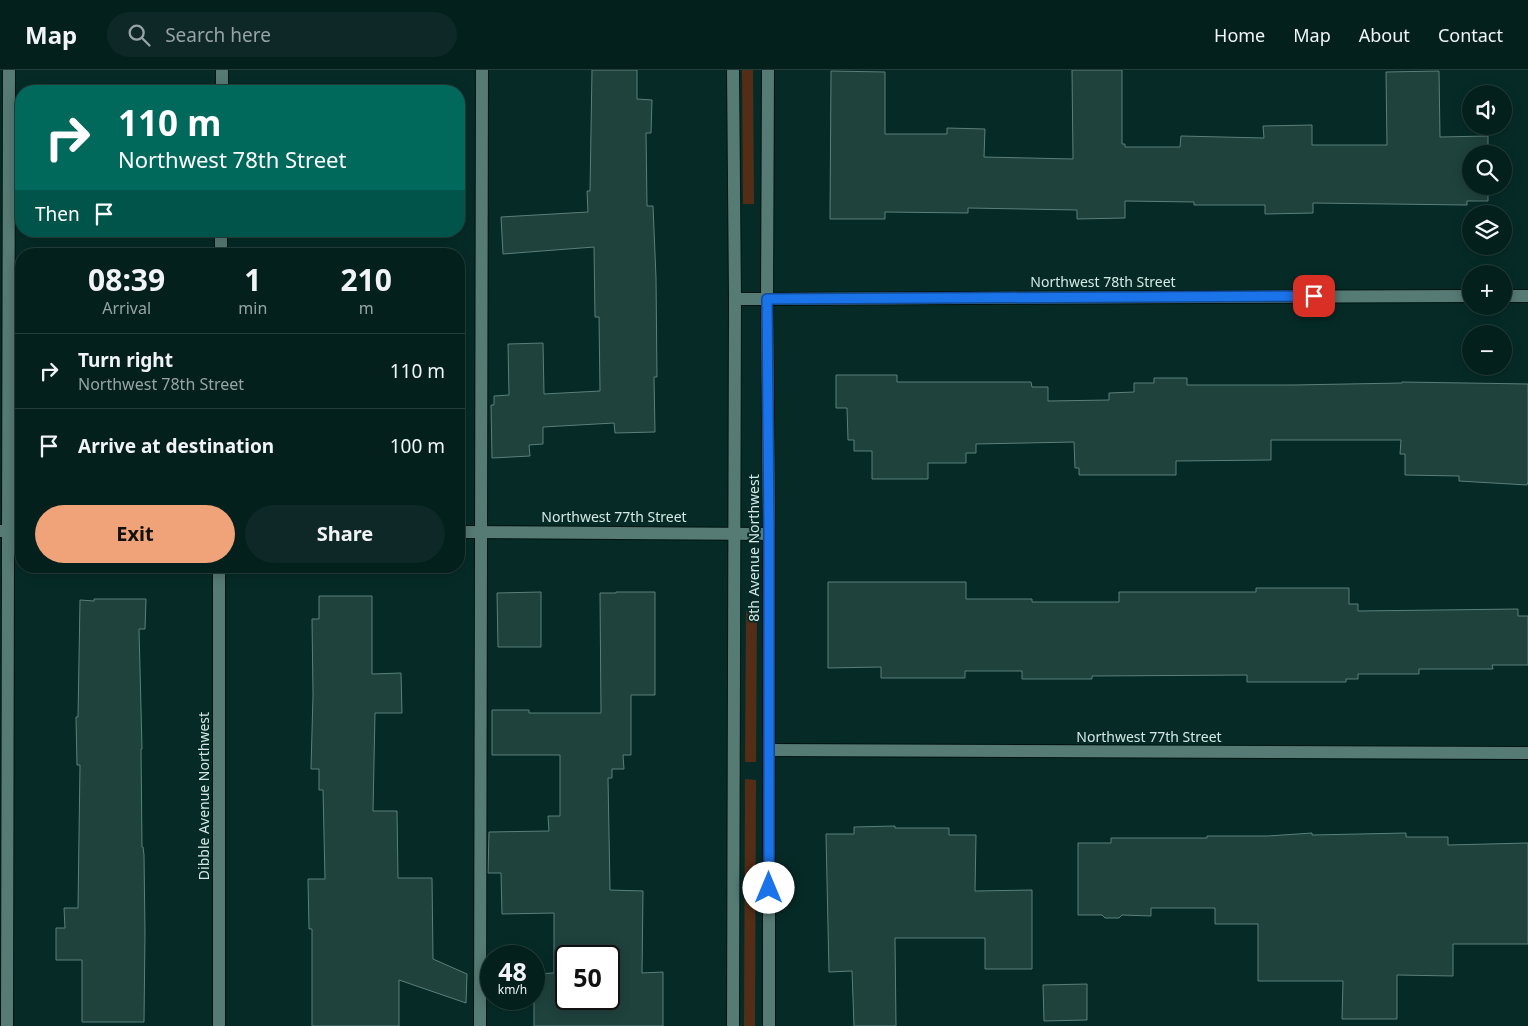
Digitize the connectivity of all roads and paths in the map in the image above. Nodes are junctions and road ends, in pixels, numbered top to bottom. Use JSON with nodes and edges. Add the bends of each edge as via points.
{"nodes":[{"id":1,"x":9,"y":70,"type":"edge"},
{"id":2,"x":222,"y":70,"type":"edge"},
{"id":3,"x":482,"y":70,"type":"edge"},
{"id":4,"x":733,"y":70,"type":"edge"},
{"id":5,"x":768,"y":70,"type":"edge"},
{"id":6,"x":222,"y":85,"type":"edge"},
{"id":7,"x":1462,"y":296,"type":"edge"},
{"id":8,"x":1512,"y":296,"type":"edge"},
{"id":9,"x":1528,"y":296,"type":"edge"},
{"id":10,"x":735,"y":299,"type":"junction"},
{"id":11,"x":767,"y":299,"type":"junction"},
{"id":12,"x":10,"y":531,"type":"edge"},
{"id":13,"x":465,"y":532,"type":"edge"},
{"id":14,"x":481,"y":532,"type":"junction"},
{"id":15,"x":735,"y":533,"type":"junction"},
{"id":16,"x":769,"y":534,"type":"junction"},
{"id":17,"x":219,"y":573,"type":"edge"},
{"id":18,"x":769,"y":750,"type":"junction"},
{"id":19,"x":1528,"y":753,"type":"edge"},
{"id":20,"x":7,"y":1026,"type":"edge"},
{"id":21,"x":219,"y":1026,"type":"edge"},
{"id":22,"x":480,"y":1026,"type":"edge"},
{"id":23,"x":733,"y":1026,"type":"edge"},
{"id":24,"x":769,"y":1026,"type":"edge"}],
"edges":[{"from":1,"to":12,"type":"street"},
{"from":2,"to":6,"type":"street"},
{"from":3,"to":14,"type":"street"},
{"from":4,"to":10,"type":"street","name":"8th Avenue Northwest"},
{"from":5,"to":11,"type":"street","name":"8th Avenue Northwest"},
{"from":7,"to":11,"type":"street","name":"Northwest 78th Street"},
{"from":8,"to":9,"type":"street"},
{"from":10,"to":11,"type":"street","name":"Northwest 78th Street"},
{"from":10,"to":15,"type":"street","name":"8th Avenue Northwest"},
{"from":11,"to":16,"type":"street","name":"8th Avenue Northwest"},
{"from":12,"to":20,"type":"street"},
{"from":13,"to":14,"type":"street","name":"Northwest 77th Street"},
{"from":14,"to":15,"type":"street","name":"Northwest 77th Street"},
{"from":14,"to":22,"type":"street"},
{"from":15,"to":16,"type":"street","name":"Northwest 77th Street"},
{"from":15,"to":23,"type":"street","name":"8th Avenue Northwest"},
{"from":16,"to":18,"type":"street","name":"8th Avenue Northwest"},
{"from":17,"to":21,"type":"street","name":"Dibble Avenue Northwest"},
{"from":18,"to":19,"type":"street","name":"Northwest 77th Street"},
{"from":18,"to":24,"type":"street","name":"8th Avenue Northwest"}]}
